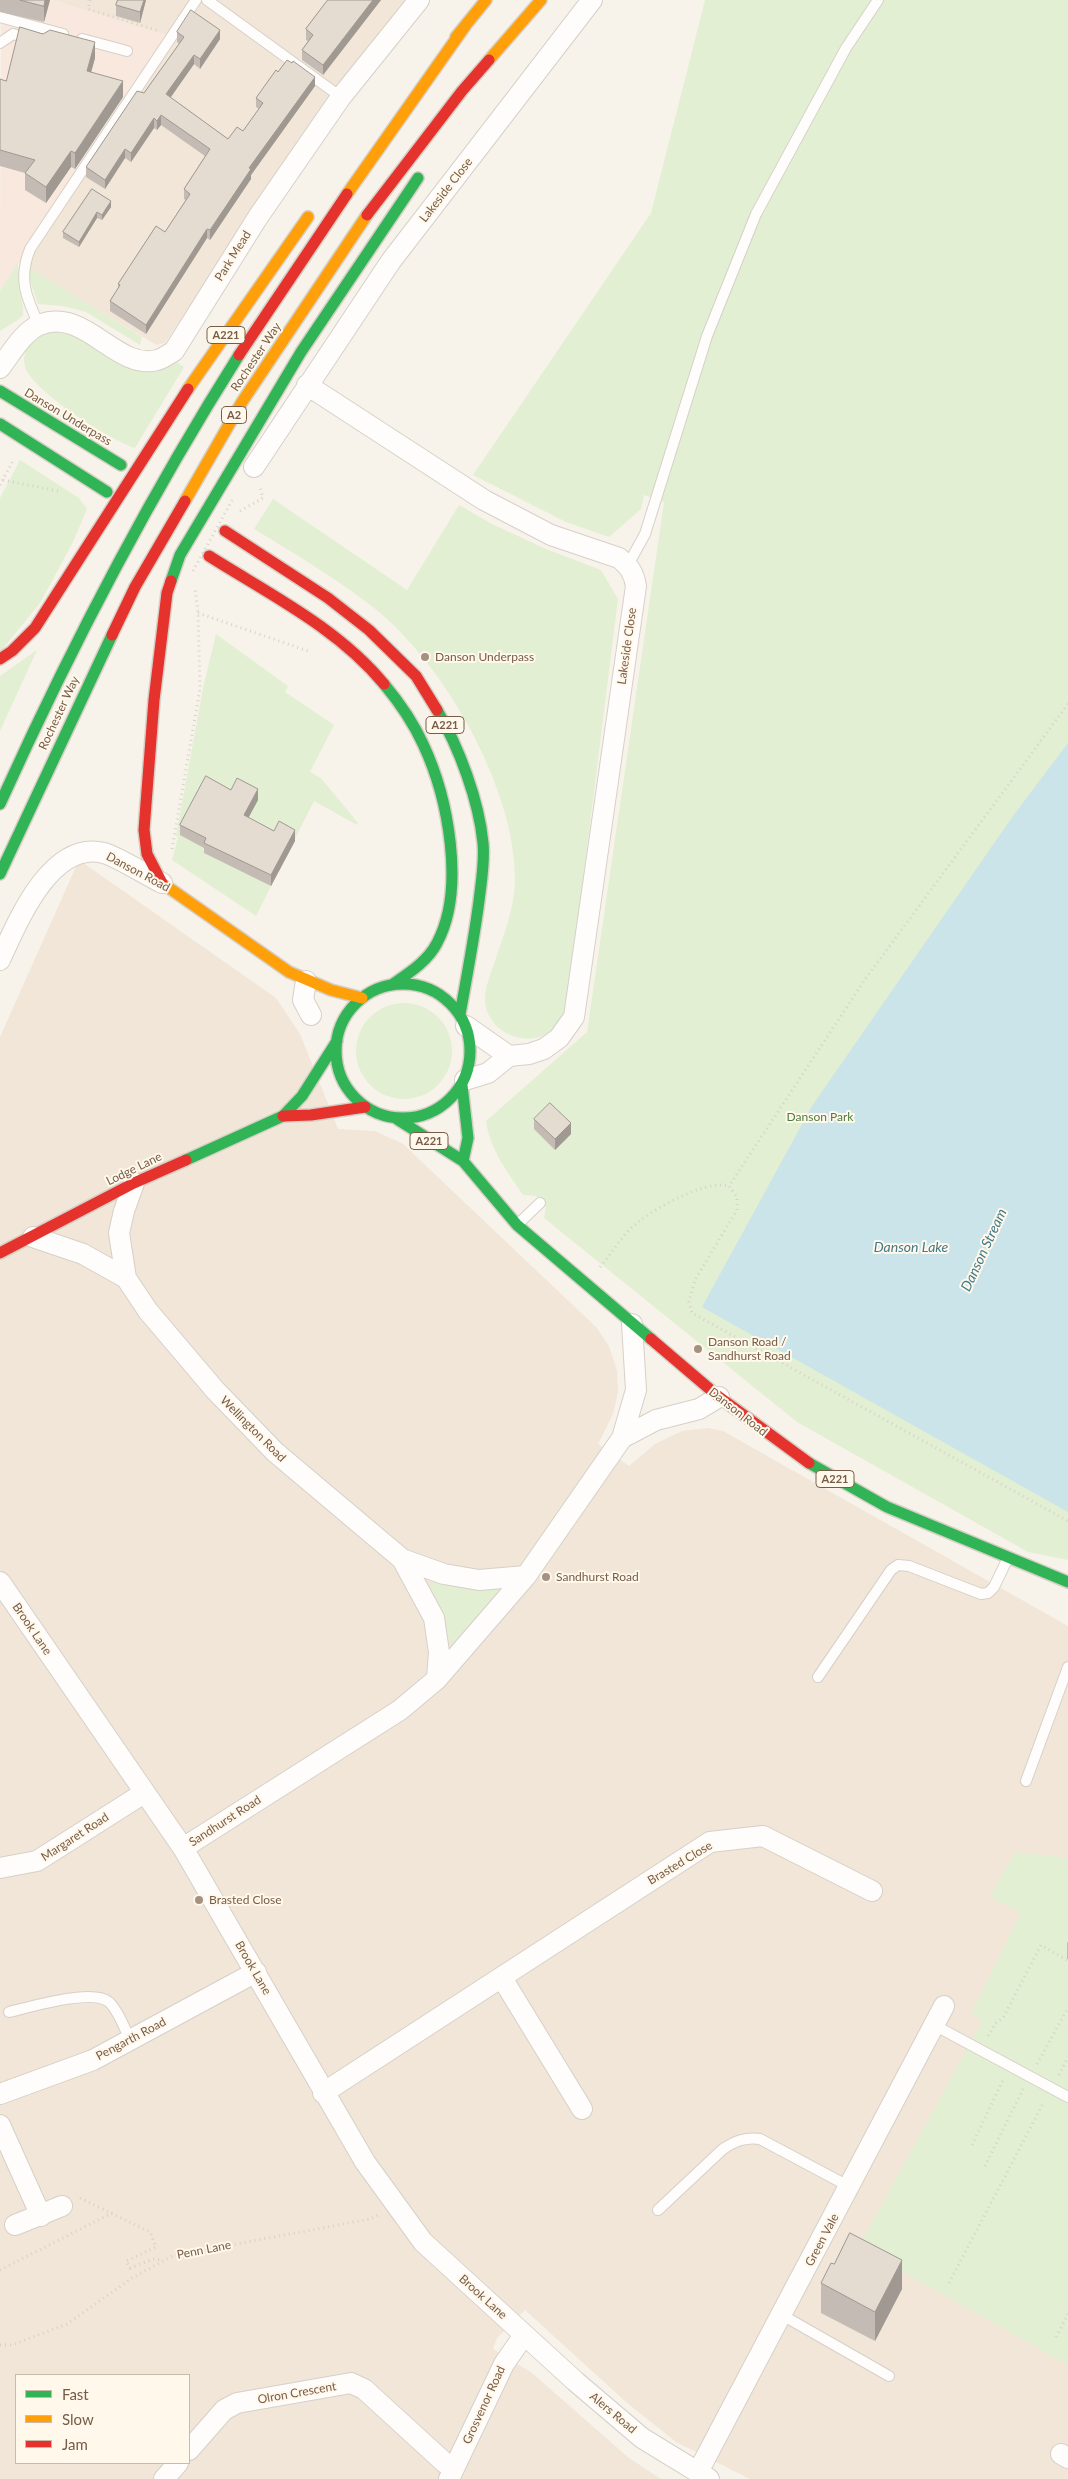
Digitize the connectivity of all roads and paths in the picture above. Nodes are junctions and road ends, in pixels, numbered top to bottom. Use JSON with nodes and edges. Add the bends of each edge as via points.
{"nodes":[{"id":1,"x":90,"y":0,"type":"edge"},
{"id":2,"x":196,"y":0,"type":"edge"},
{"id":3,"x":207,"y":0,"type":"edge"},
{"id":4,"x":419,"y":0,"type":"edge"},
{"id":5,"x":486,"y":0,"type":"edge"},
{"id":6,"x":541,"y":0,"type":"edge"},
{"id":7,"x":546,"y":0,"type":"edge"},
{"id":8,"x":592,"y":0,"type":"edge"},
{"id":9,"x":878,"y":0,"type":"edge"},
{"id":10,"x":0,"y":17,"type":"edge"},
{"id":11,"x":468,"y":22,"type":"junction"},
{"id":12,"x":165,"y":33,"type":"dead end"},
{"id":13,"x":44,"y":42,"type":"edge"},
{"id":14,"x":0,"y":43,"type":"edge"},
{"id":15,"x":127,"y":51,"type":"dead end"},
{"id":16,"x":495,"y":70,"type":"dead end"},
{"id":17,"x":341,"y":97,"type":"junction"},
{"id":18,"x":374,"y":134,"type":"dead end"},
{"id":19,"x":423,"y":171,"type":"dead end"},
{"id":20,"x":318,"y":205,"type":"dead end"},
{"id":21,"x":38,"y":325,"type":"junction"},
{"id":22,"x":0,"y":368,"type":"edge"},
{"id":23,"x":307,"y":385,"type":"junction"},
{"id":24,"x":0,"y":392,"type":"edge"},
{"id":25,"x":0,"y":424,"type":"edge"},
{"id":26,"x":16,"y":455,"type":"dead end"},
{"id":27,"x":121,"y":465,"type":"dead end"},
{"id":28,"x":254,"y":467,"type":"joint"},
{"id":29,"x":3,"y":480,"type":"junction"},
{"id":30,"x":0,"y":485,"type":"edge"},
{"id":31,"x":64,"y":492,"type":"dead end"},
{"id":32,"x":107,"y":492,"type":"dead end"},
{"id":33,"x":234,"y":497,"type":"dead end"},
{"id":34,"x":225,"y":531,"type":"joint"},
{"id":35,"x":209,"y":556,"type":"dead end"},
{"id":36,"x":628,"y":565,"type":"junction"},
{"id":37,"x":198,"y":613,"type":"junction"},
{"id":38,"x":319,"y":654,"type":"dead end"},
{"id":39,"x":0,"y":659,"type":"edge"},
{"id":40,"x":1068,"y":704,"type":"edge"},
{"id":41,"x":0,"y":804,"type":"edge"},
{"id":42,"x":0,"y":874,"type":"edge"},
{"id":43,"x":162,"y":883,"type":"junction"},
{"id":44,"x":0,"y":960,"type":"edge"},
{"id":45,"x":306,"y":981,"type":"junction"},
{"id":46,"x":393,"y":984,"type":"junction"},
{"id":47,"x":362,"y":998,"type":"junction"},
{"id":48,"x":311,"y":1015,"type":"dead end"},
{"id":49,"x":463,"y":1020,"type":"junction"},
{"id":50,"x":337,"y":1041,"type":"junction"},
{"id":51,"x":509,"y":1056,"type":"junction"},
{"id":52,"x":463,"y":1083,"type":"junction"},
{"id":53,"x":365,"y":1107,"type":"junction"},
{"id":54,"x":283,"y":1116,"type":"junction"},
{"id":55,"x":397,"y":1119,"type":"junction"},
{"id":56,"x":464,"y":1161,"type":"junction"},
{"id":57,"x":134,"y":1184,"type":"junction"},
{"id":58,"x":729,"y":1186,"type":"junction"},
{"id":59,"x":540,"y":1203,"type":"dead end"},
{"id":60,"x":517,"y":1225,"type":"junction"},
{"id":61,"x":33,"y":1237,"type":"junction"},
{"id":62,"x":0,"y":1253,"type":"edge"},
{"id":63,"x":598,"y":1269,"type":"dead end"},
{"id":64,"x":126,"y":1278,"type":"junction"},
{"id":65,"x":632,"y":1324,"type":"junction"},
{"id":66,"x":719,"y":1397,"type":"junction"},
{"id":67,"x":622,"y":1438,"type":"junction"},
{"id":68,"x":1068,"y":1521,"type":"edge"},
{"id":69,"x":402,"y":1559,"type":"junction"},
{"id":70,"x":1008,"y":1559,"type":"junction"},
{"id":71,"x":526,"y":1576,"type":"junction"},
{"id":72,"x":0,"y":1582,"type":"edge"},
{"id":73,"x":1068,"y":1582,"type":"edge"},
{"id":74,"x":1068,"y":1667,"type":"edge"},
{"id":75,"x":818,"y":1678,"type":"dead end"},
{"id":76,"x":438,"y":1679,"type":"junction"},
{"id":77,"x":1026,"y":1781,"type":"dead end"},
{"id":78,"x":144,"y":1793,"type":"junction"},
{"id":79,"x":183,"y":1848,"type":"junction"},
{"id":80,"x":0,"y":1868,"type":"edge"},
{"id":81,"x":872,"y":1891,"type":"dead end"},
{"id":82,"x":1068,"y":1961,"type":"edge"},
{"id":83,"x":256,"y":1972,"type":"junction"},
{"id":84,"x":502,"y":1978,"type":"junction"},
{"id":85,"x":944,"y":2006,"type":"dead end"},
{"id":86,"x":1068,"y":2008,"type":"edge"},
{"id":87,"x":9,"y":2012,"type":"dead end"},
{"id":88,"x":934,"y":2025,"type":"junction"},
{"id":89,"x":130,"y":2040,"type":"junction"},
{"id":90,"x":980,"y":2049,"type":"junction"},
{"id":91,"x":1009,"y":2066,"type":"junction"},
{"id":92,"x":1030,"y":2076,"type":"junction"},
{"id":93,"x":1051,"y":2088,"type":"junction"},
{"id":94,"x":323,"y":2093,"type":"junction"},
{"id":95,"x":0,"y":2094,"type":"edge"},
{"id":96,"x":1068,"y":2097,"type":"edge"},
{"id":97,"x":582,"y":2109,"type":"dead end"},
{"id":98,"x":0,"y":2125,"type":"edge"},
{"id":99,"x":972,"y":2145,"type":"dead end"},
{"id":100,"x":985,"y":2166,"type":"dead end"},
{"id":101,"x":850,"y":2187,"type":"junction"},
{"id":102,"x":62,"y":2206,"type":"joint"},
{"id":103,"x":658,"y":2210,"type":"dead end"},
{"id":104,"x":112,"y":2213,"type":"junction"},
{"id":105,"x":41,"y":2216,"type":"junction"},
{"id":106,"x":370,"y":2219,"type":"dead end"},
{"id":107,"x":15,"y":2225,"type":"dead end"},
{"id":108,"x":162,"y":2260,"type":"junction"},
{"id":109,"x":0,"y":2270,"type":"edge"},
{"id":110,"x":949,"y":2283,"type":"dead end"},
{"id":111,"x":1068,"y":2314,"type":"edge"},
{"id":112,"x":782,"y":2315,"type":"junction"},
{"id":113,"x":524,"y":2335,"type":"junction"},
{"id":114,"x":1056,"y":2337,"type":"dead end"},
{"id":115,"x":0,"y":2345,"type":"edge"},
{"id":116,"x":889,"y":2376,"type":"dead end"},
{"id":117,"x":190,"y":2449,"type":"edge"},
{"id":118,"x":177,"y":2464,"type":"edge"},
{"id":119,"x":452,"y":2474,"type":"edge"},
{"id":120,"x":703,"y":2476,"type":"edge"},
{"id":121,"x":164,"y":2479,"type":"edge"}],
"edges":[{"from":1,"to":12,"type":"path","via":[[88,9]]},
{"from":2,"to":21,"type":"lane","via":[[30,249],[23,266],[26,295]]},
{"from":3,"to":17,"type":"lane"},
{"from":4,"to":17,"type":"street","name":"Park Mead"},
{"from":5,"to":11,"type":"main road","number":"A2"},
{"from":6,"to":42,"type":"main road","name":"Rochester Way","number":"A2","via":[[462,91],[370,212],[242,402],[135,587]]},
{"from":7,"to":16,"type":"main road"},
{"from":8,"to":23,"type":"street","name":"Lakeside Close","via":[[391,261]]},
{"from":9,"to":36,"type":"lane","via":[[846,48],[756,214],[707,336],[645,534]]},
{"from":10,"to":15,"type":"lane"},
{"from":11,"to":18,"type":"main road"},
{"from":11,"to":41,"type":"main road","name":"Rochester Way","number":"A2","via":[[334,211],[171,464],[102,592]]},
{"from":13,"to":14,"type":"lane","via":[[13,34]]},
{"from":17,"to":21,"type":"street","name":"Park Mead","via":[[258,217],[174,351],[157,360],[141,360],[127,356],[64,321]]},
{"from":19,"to":43,"type":"main road","via":[[301,352],[180,555],[167,593],[154,700],[144,830],[147,854]]},
{"from":20,"to":39,"type":"main road","number":"A221","via":[[185,394],[35,628]]},
{"from":21,"to":22,"type":"street"},
{"from":23,"to":28,"type":"street","name":"Lakeside Close"},
{"from":23,"to":36,"type":"street","via":[[484,500],[551,535],[613,556]]},
{"from":24,"to":27,"type":"main road","name":"Danson Underpass"},
{"from":25,"to":32,"type":"main road"},
{"from":26,"to":29,"type":"path"},
{"from":28,"to":34,"type":"path","via":[[263,498],[234,514]]},
{"from":29,"to":30,"type":"path"},
{"from":29,"to":31,"type":"path"},
{"from":33,"to":37,"type":"path","bridge":true,"via":[[192,571]]},
{"from":34,"to":49,"type":"main road","number":"A221","via":[[328,598],[369,630],[416,676],[451,734],[474,802],[483,844],[481,884]]},
{"from":35,"to":46,"type":"main road","number":"A221","via":[[306,618],[356,657],[404,709],[425,747],[446,814],[452,864],[448,920],[437,944],[419,967]]},
{"from":36,"to":51,"type":"street","name":"Lakeside Close","via":[[636,586],[574,1017],[559,1038],[544,1048],[529,1054]]},
{"from":37,"to":38,"type":"path"},
{"from":37,"to":43,"type":"path","via":[[200,689],[169,865]]},
{"from":40,"to":58,"type":"path","via":[[866,978]]},
{"from":43,"to":44,"type":"street","name":"Danson Road","via":[[104,853],[83,852],[60,863],[22,912]]},
{"from":43,"to":45,"type":"main road","name":"Danson Road"},
{"from":45,"to":47,"type":"main road","name":"Danson Road"},
{"from":45,"to":48,"type":"street","via":[[303,1000]]},
{"from":46,"to":47,"type":"main road"},
{"from":46,"to":49,"type":"main road","via":[[431,989],[447,1000]]},
{"from":47,"to":50,"type":"main road","via":[[350,1009]]},
{"from":49,"to":51,"type":"street"},
{"from":49,"to":52,"type":"main road","via":[[471,1049],[470,1065]]},
{"from":50,"to":53,"type":"main road","via":[[336,1059],[340,1075],[350,1093]]},
{"from":50,"to":54,"type":"main road","name":"Lodge Lane","via":[[302,1096]]},
{"from":51,"to":52,"type":"street","via":[[488,1073]]},
{"from":52,"to":55,"type":"main road","via":[[450,1100],[434,1111],[416,1118]]},
{"from":52,"to":56,"type":"main road","number":"A221","via":[[468,1138]]},
{"from":53,"to":54,"type":"main road","name":"Lodge Lane","via":[[311,1116]]},
{"from":53,"to":55,"type":"main road"},
{"from":54,"to":57,"type":"main road","name":"Lodge Lane"},
{"from":55,"to":56,"type":"main road","name":"Danson Road","number":"A221"},
{"from":56,"to":60,"type":"main road","name":"Danson Road","number":"A221"},
{"from":57,"to":61,"type":"main road","name":"Lodge Lane"},
{"from":57,"to":64,"type":"street","name":"Wellington Road","via":[[119,1233]]},
{"from":58,"to":63,"type":"path","via":[[720,1183],[706,1186],[666,1205],[630,1230]]},
{"from":58,"to":68,"type":"path","via":[[737,1197],[737,1210],[695,1280],[689,1302],[692,1313]]},
{"from":59,"to":60,"type":"lane"},
{"from":60,"to":65,"type":"main road","name":"Danson Road","number":"A221"},
{"from":61,"to":62,"type":"main road","name":"Lodge Lane"},
{"from":61,"to":64,"type":"street","name":"Wellington Road","via":[[83,1254]]},
{"from":64,"to":69,"type":"street","name":"Wellington Road","via":[[148,1311],[209,1383],[262,1438]]},
{"from":65,"to":66,"type":"main road","name":"Danson Road","number":"A221"},
{"from":65,"to":67,"type":"street","name":"Sandhurst Road","via":[[636,1390]]},
{"from":66,"to":67,"type":"street","name":"Sandhurst Road","via":[[699,1409],[656,1420]]},
{"from":66,"to":70,"type":"main road","name":"Danson Road","number":"A221","via":[[816,1469],[887,1507]]},
{"from":67,"to":71,"type":"street","name":"Sandhurst Road"},
{"from":69,"to":71,"type":"street","name":"Wellington Road","via":[[444,1574],[479,1580]]},
{"from":69,"to":76,"type":"street","name":"Wellington Road","via":[[434,1618],[439,1652]]},
{"from":70,"to":73,"type":"main road","name":"Danson Road","number":"A221"},
{"from":70,"to":75,"type":"lane","via":[[988,1594],[898,1565],[891,1570]]},
{"from":71,"to":76,"type":"street","name":"Sandhurst Road"},
{"from":72,"to":78,"type":"street","name":"Brook Lane"},
{"from":74,"to":77,"type":"lane"},
{"from":76,"to":79,"type":"street","name":"Sandhurst Road","via":[[400,1710]]},
{"from":78,"to":79,"type":"street","name":"Brook Lane"},
{"from":78,"to":80,"type":"street","name":"Margaret Road","via":[[37,1861]]},
{"from":79,"to":83,"type":"street","name":"Brook Lane"},
{"from":81,"to":84,"type":"street","name":"Brasted Close","via":[[763,1836],[710,1842]]},
{"from":82,"to":90,"type":"path","via":[[1041,1946],[1003,2018],[993,2027]]},
{"from":83,"to":89,"type":"street","name":"Pengarth Road"},
{"from":83,"to":94,"type":"street","name":"Brook Lane"},
{"from":84,"to":94,"type":"street","name":"Brasted Close"},
{"from":84,"to":97,"type":"street"},
{"from":85,"to":88,"type":"street","name":"Green Vale"},
{"from":86,"to":92,"type":"path"},
{"from":87,"to":89,"type":"lane","via":[[66,2000],[100,1997],[110,2003]]},
{"from":88,"to":90,"type":"lane"},
{"from":88,"to":101,"type":"street","name":"Green Vale"},
{"from":89,"to":95,"type":"street","name":"Pengarth Road","via":[[93,2060]]},
{"from":90,"to":91,"type":"lane"},
{"from":91,"to":92,"type":"lane"},
{"from":91,"to":99,"type":"path"},
{"from":92,"to":93,"type":"lane"},
{"from":92,"to":100,"type":"path"},
{"from":93,"to":96,"type":"lane"},
{"from":93,"to":110,"type":"path"},
{"from":94,"to":113,"type":"street","name":"Brook Lane","via":[[365,2162],[423,2242]]},
{"from":98,"to":105,"type":"street"},
{"from":101,"to":103,"type":"lane","via":[[751,2138],[733,2142],[723,2149]]},
{"from":101,"to":112,"type":"street","name":"Green Vale"},
{"from":102,"to":104,"type":"path","via":[[82,2197]]},
{"from":102,"to":105,"type":"street"},
{"from":104,"to":108,"type":"path","via":[[150,2232],[156,2247],[126,2262],[130,2268],[153,2259]]},
{"from":104,"to":109,"type":"path"},
{"from":105,"to":107,"type":"street"},
{"from":106,"to":108,"type":"path","name":"Penn Lane"},
{"from":108,"to":115,"type":"path","name":"Penn Lane","via":[[67,2324],[12,2345]]},
{"from":111,"to":114,"type":"path"},
{"from":112,"to":116,"type":"lane"},
{"from":112,"to":120,"type":"street","name":"Green Vale"},
{"from":113,"to":119,"type":"street","name":"Grosvenor Road","via":[[504,2364]]},
{"from":113,"to":120,"type":"street","name":"Alers Road","via":[[642,2438]]},
{"from":117,"to":119,"type":"street","name":"Olron Crescent","via":[[224,2410],[237,2403],[351,2383],[364,2389],[445,2463]]},
{"from":118,"to":121,"type":"street"}]}
